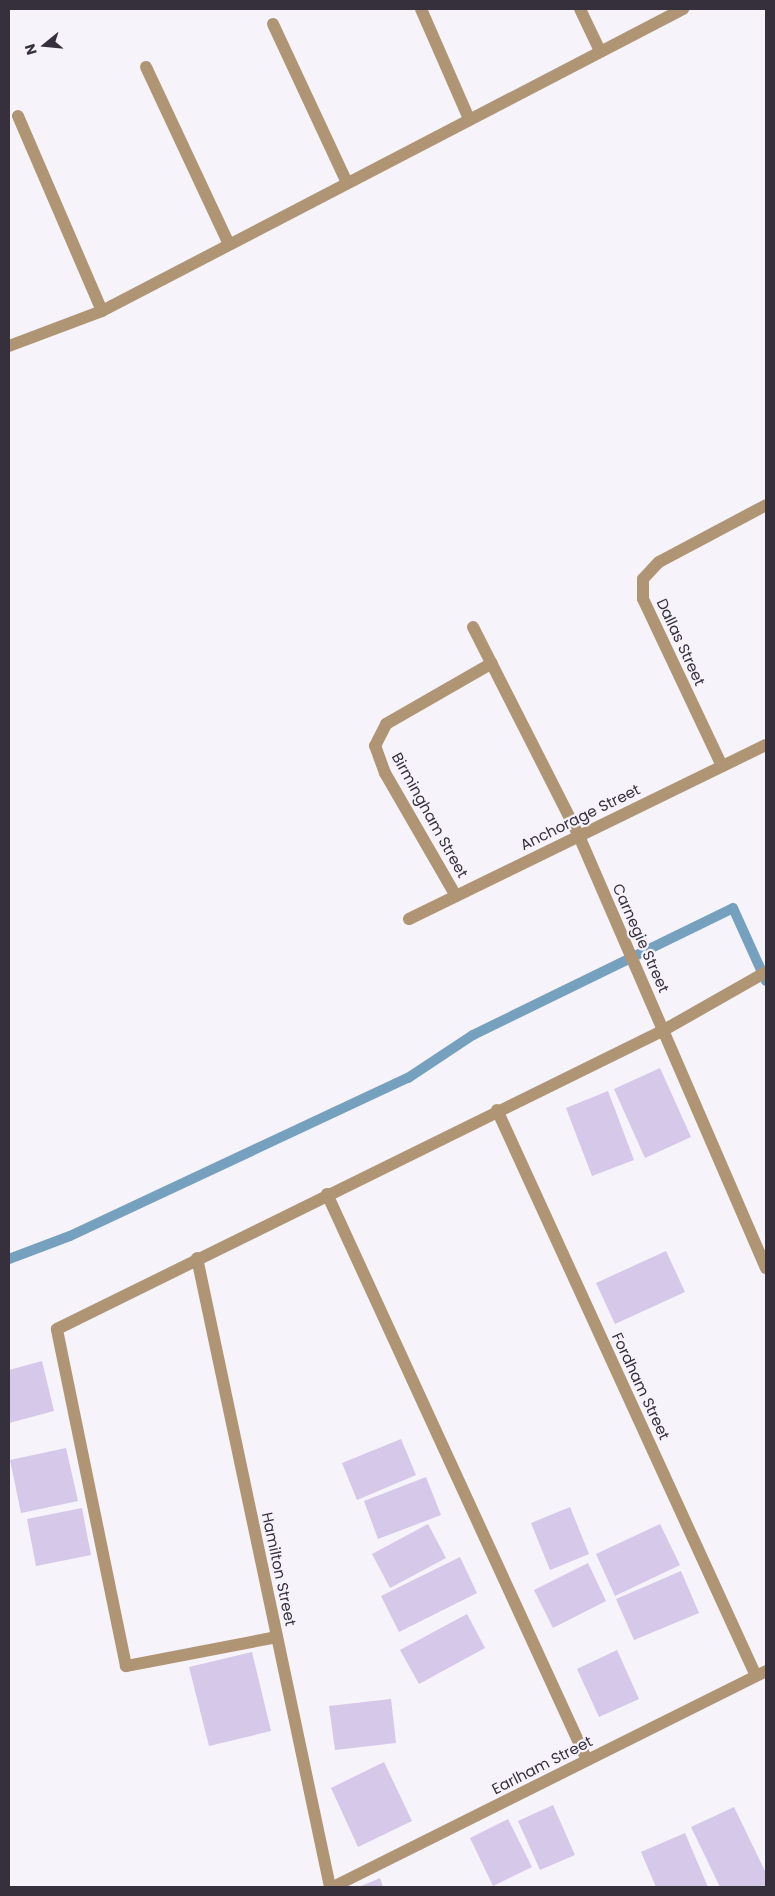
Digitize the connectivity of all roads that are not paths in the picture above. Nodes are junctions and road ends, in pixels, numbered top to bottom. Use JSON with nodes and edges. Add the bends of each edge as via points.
{"nodes":[{"id":1,"x":421,"y":9,"type":"edge"},
{"id":2,"x":580,"y":9,"type":"edge"},
{"id":3,"x":683,"y":9,"type":"edge"},
{"id":4,"x":273,"y":24,"type":"dead end"},
{"id":5,"x":600,"y":51,"type":"junction"},
{"id":6,"x":146,"y":67,"type":"dead end"},
{"id":7,"x":18,"y":116,"type":"dead end"},
{"id":8,"x":469,"y":119,"type":"junction"},
{"id":9,"x":347,"y":183,"type":"junction"},
{"id":10,"x":229,"y":244,"type":"junction"},
{"id":11,"x":102,"y":311,"type":"junction"},
{"id":12,"x":9,"y":346,"type":"edge"},
{"id":13,"x":765,"y":509,"type":"edge"},
{"id":14,"x":474,"y":627,"type":"dead end"},
{"id":15,"x":492,"y":663,"type":"junction"},
{"id":16,"x":766,"y":744,"type":"edge"},
{"id":17,"x":722,"y":766,"type":"junction"},
{"id":18,"x":579,"y":836,"type":"junction"},
{"id":19,"x":456,"y":896,"type":"junction"},
{"id":20,"x":409,"y":919,"type":"dead end"},
{"id":21,"x":766,"y":972,"type":"edge"},
{"id":22,"x":664,"y":1030,"type":"junction"},
{"id":23,"x":497,"y":1110,"type":"junction"},
{"id":24,"x":328,"y":1194,"type":"junction"},
{"id":25,"x":197,"y":1258,"type":"junction"},
{"id":26,"x":766,"y":1268,"type":"edge"},
{"id":27,"x":277,"y":1637,"type":"junction"},
{"id":28,"x":761,"y":1673,"type":"edge"},
{"id":29,"x":587,"y":1760,"type":"junction"},
{"id":30,"x":331,"y":1887,"type":"edge"}],
"edges":[{"from":1,"to":8,"type":"street"},
{"from":2,"to":5,"type":"street"},
{"from":3,"to":5,"type":"street"},
{"from":4,"to":9,"type":"street"},
{"from":5,"to":8,"type":"street"},
{"from":6,"to":10,"type":"street"},
{"from":7,"to":11,"type":"street"},
{"from":8,"to":9,"type":"street"},
{"from":9,"to":10,"type":"street"},
{"from":10,"to":11,"type":"street"},
{"from":11,"to":12,"type":"street"},
{"from":13,"to":17,"type":"street","name":"Dallas Street","via":[[659,562],[643,579],[643,599]]},
{"from":14,"to":15,"type":"street","name":"Carnegie Street"},
{"from":15,"to":18,"type":"street","name":"Carnegie Street"},
{"from":15,"to":19,"type":"street","name":"Birmingham Street","via":[[386,724],[375,746],[385,773]]},
{"from":16,"to":17,"type":"street","name":"Anchorage Street"},
{"from":17,"to":18,"type":"street","name":"Anchorage Street"},
{"from":18,"to":19,"type":"street","name":"Anchorage Street"},
{"from":18,"to":22,"type":"street","name":"Carnegie Street"},
{"from":19,"to":20,"type":"street","name":"Anchorage Street"},
{"from":21,"to":22,"type":"street"},
{"from":22,"to":23,"type":"street"},
{"from":22,"to":26,"type":"street","name":"Carnegie Street"},
{"from":23,"to":24,"type":"street"},
{"from":23,"to":28,"type":"street","name":"Fordham Street"},
{"from":24,"to":25,"type":"street"},
{"from":24,"to":29,"type":"street"},
{"from":25,"to":27,"type":"street","name":"Hamilton Street"},
{"from":25,"to":27,"type":"street","via":[[57,1329],[126,1666]]},
{"from":27,"to":30,"type":"street","name":"Hamilton Street"},
{"from":28,"to":29,"type":"street","name":"Earlham Street"},
{"from":29,"to":30,"type":"street","name":"Earlham Street"}]}
